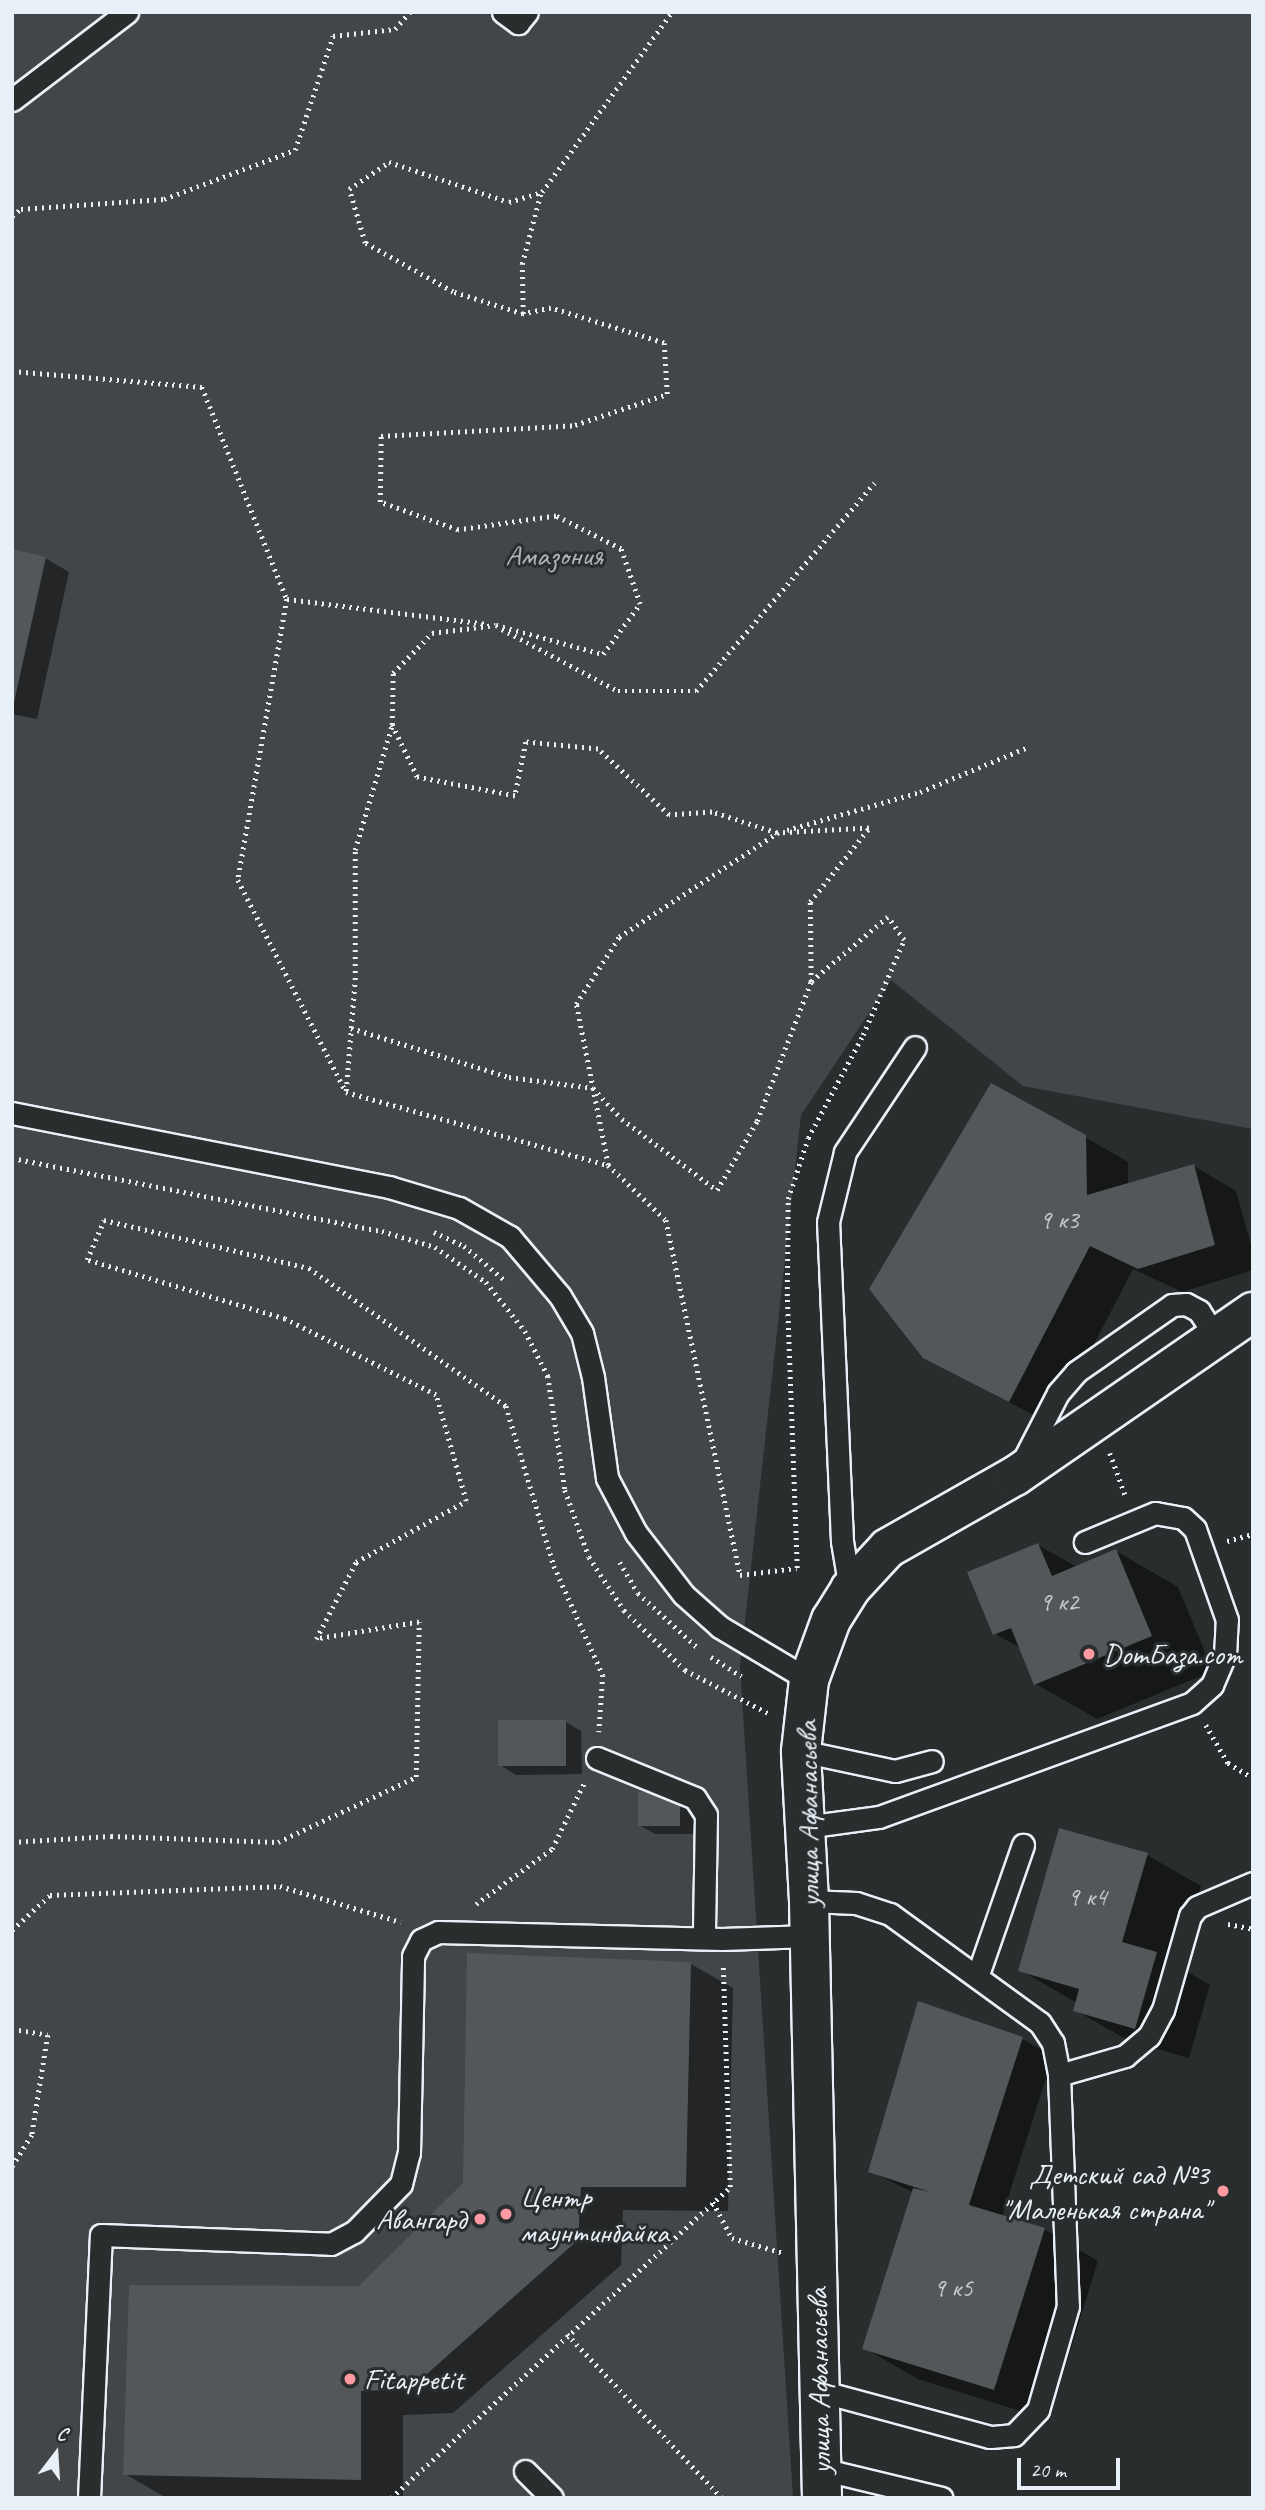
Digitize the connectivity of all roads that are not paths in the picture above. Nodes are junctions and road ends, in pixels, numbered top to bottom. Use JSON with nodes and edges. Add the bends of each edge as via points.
{"nodes":[{"id":1,"x":127,"y":12,"type":"edge"},
{"id":2,"x":503,"y":12,"type":"edge"},
{"id":3,"x":527,"y":12,"type":"edge"},
{"id":4,"x":12,"y":100,"type":"edge"},
{"id":5,"x":915,"y":1047,"type":"dead end"},
{"id":6,"x":12,"y":1113,"type":"edge"},
{"id":7,"x":1253,"y":1312,"type":"edge"},
{"id":8,"x":1217,"y":1339,"type":"junction"},
{"id":9,"x":1015,"y":1476,"type":"junction"},
{"id":10,"x":1085,"y":1542,"type":"dead end"},
{"id":11,"x":850,"y":1589,"type":"junction"},
{"id":12,"x":809,"y":1680,"type":"junction"},
{"id":13,"x":802,"y":1740,"type":"junction"},
{"id":14,"x":597,"y":1758,"type":"road end"},
{"id":15,"x":933,"y":1761,"type":"dead end"},
{"id":16,"x":805,"y":1826,"type":"junction"},
{"id":17,"x":1023,"y":1845,"type":"dead end"},
{"id":18,"x":1253,"y":1884,"type":"edge"},
{"id":19,"x":809,"y":1918,"type":"junction"},
{"id":20,"x":713,"y":1937,"type":"junction"},
{"id":21,"x":977,"y":1977,"type":"junction"},
{"id":22,"x":1059,"y":2075,"type":"junction"},
{"id":23,"x":820,"y":2391,"type":"junction"},
{"id":24,"x":526,"y":2471,"type":"dead end"},
{"id":25,"x":822,"y":2483,"type":"edge"},
{"id":26,"x":89,"y":2498,"type":"edge"},
{"id":27,"x":552,"y":2498,"type":"edge"},
{"id":28,"x":943,"y":2498,"type":"edge"}],
"edges":[{"from":1,"to":4,"type":"lane"},
{"from":2,"to":3,"type":"lane","via":[[518,23]]},
{"from":5,"to":11,"type":"lane","via":[[845,1152],[828,1222],[842,1541]]},
{"from":6,"to":12,"type":"lane","via":[[389,1187],[459,1209],[510,1237],[560,1296],[582,1333],[607,1478],[636,1533],[684,1595],[720,1628]]},
{"from":7,"to":8,"type":"street","name":"улица Афанасьева"},
{"from":8,"to":9,"type":"street","name":"улица Афанасьева"},
{"from":8,"to":9,"type":"lane","via":[[1199,1311],[1185,1304],[1172,1305],[1076,1372],[1058,1393]]},
{"from":9,"to":11,"type":"street","name":"улица Афанасьева","via":[[888,1548]]},
{"from":10,"to":16,"type":"lane","via":[[1168,1513],[1195,1529],[1227,1620],[1225,1655],[1212,1685],[1192,1703],[879,1817]]},
{"from":11,"to":12,"type":"street","name":"улица Афанасьева","via":[[831,1620]]},
{"from":12,"to":13,"type":"street","name":"улица Афанасьева"},
{"from":13,"to":15,"type":"lane","via":[[895,1771]]},
{"from":13,"to":16,"type":"street","name":"улица Афанасьева"},
{"from":14,"to":20,"type":"lane","via":[[695,1798],[706,1815]]},
{"from":16,"to":19,"type":"street","name":"улица Афанасьева"},
{"from":17,"to":21,"type":"lane"},
{"from":18,"to":22,"type":"lane","via":[[1197,1907],[1190,1916],[1163,2010],[1149,2036],[1125,2056]]},
{"from":19,"to":20,"type":"lane"},
{"from":19,"to":21,"type":"lane","via":[[856,1903],[890,1914]]},
{"from":19,"to":23,"type":"street","name":"улица Афанасьева"},
{"from":20,"to":26,"type":"lane","via":[[438,1932],[421,1940],[413,1956],[409,2153],[401,2184],[354,2232],[331,2244],[101,2235]]},
{"from":21,"to":22,"type":"lane","via":[[1040,2023],[1053,2043]]},
{"from":22,"to":23,"type":"lane","via":[[1068,2306],[1038,2410],[1014,2435],[990,2437]]},
{"from":23,"to":25,"type":"street","name":"улица Афанасьева"},
{"from":24,"to":27,"type":"lane"},
{"from":25,"to":28,"type":"lane"}]}
